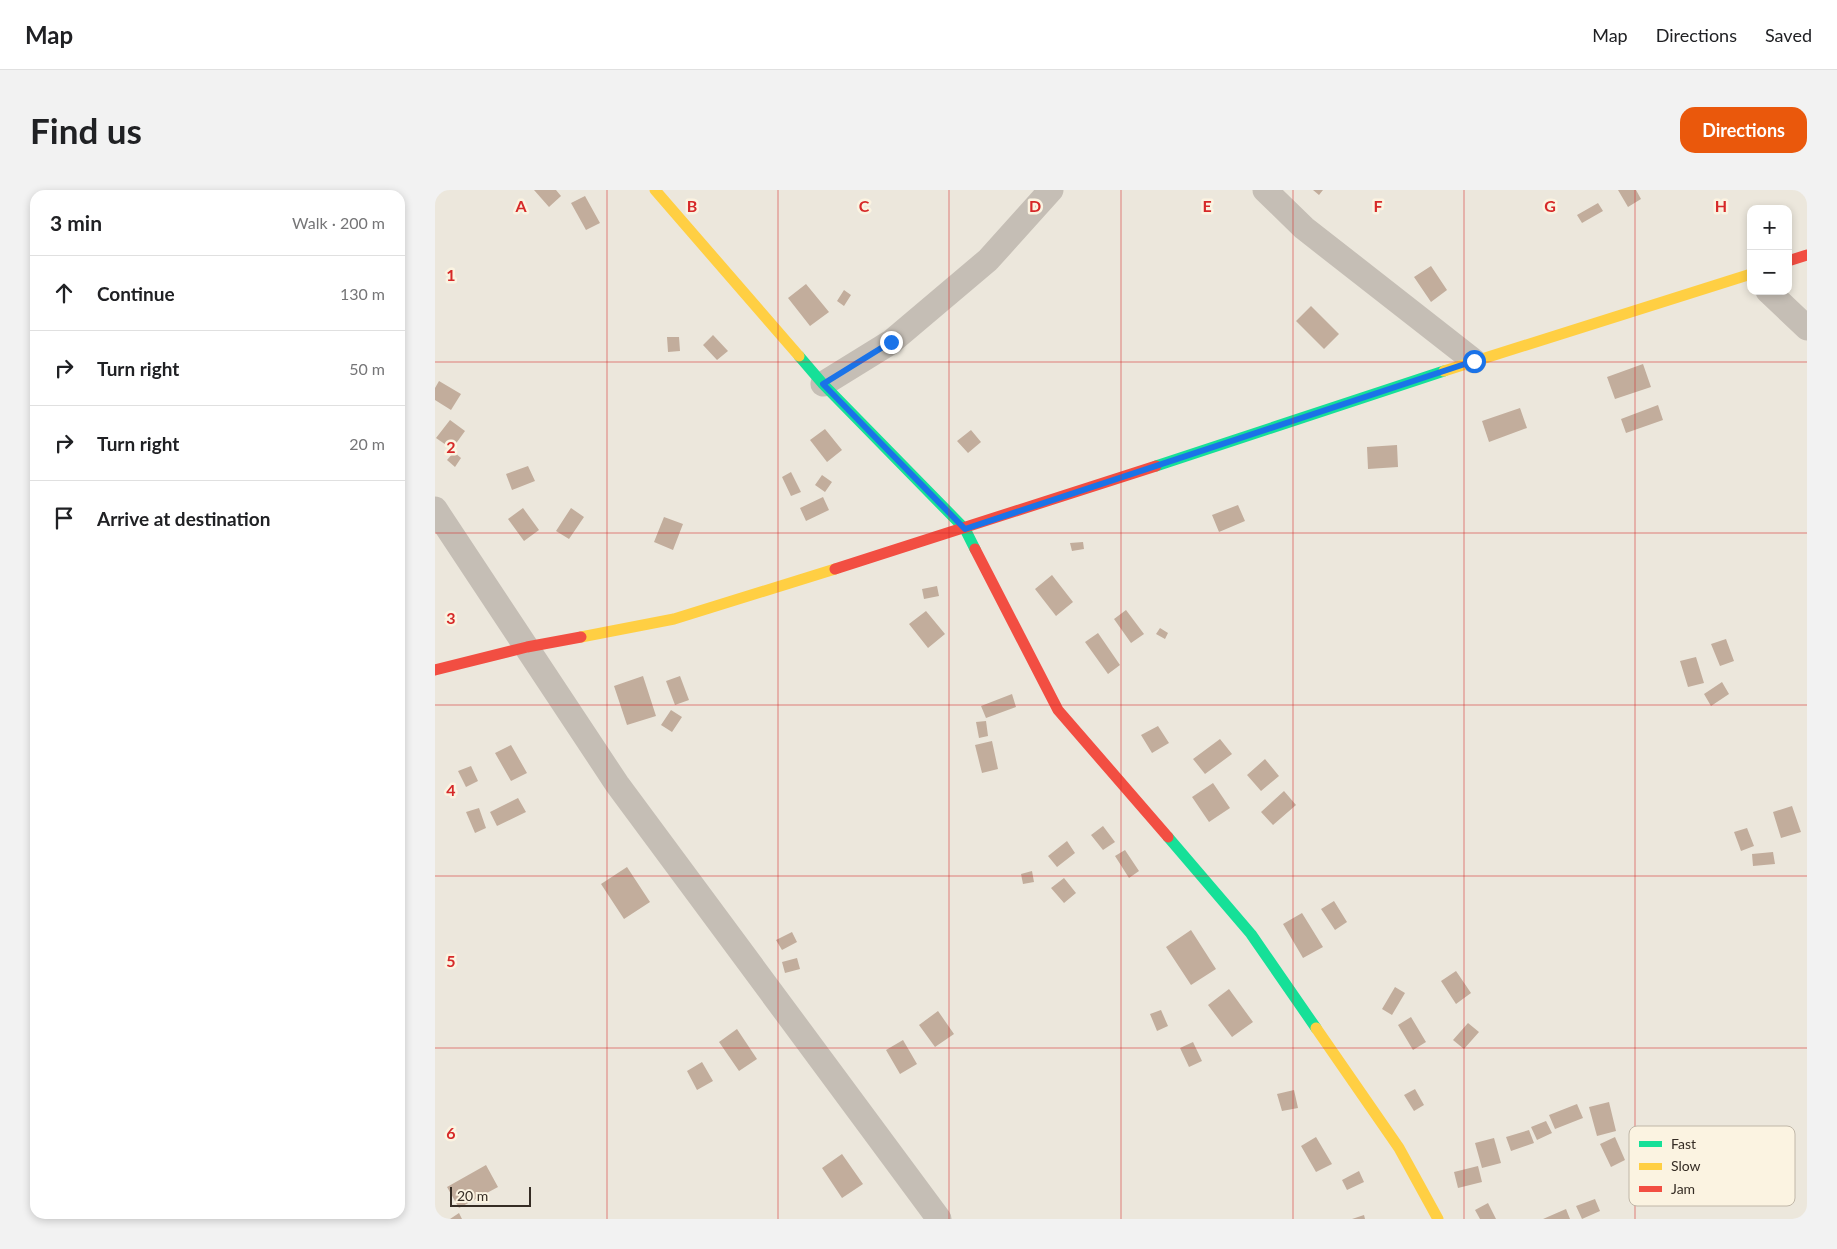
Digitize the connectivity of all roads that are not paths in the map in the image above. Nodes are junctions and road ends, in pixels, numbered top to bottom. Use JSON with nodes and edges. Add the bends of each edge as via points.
{"nodes":[{"id":1,"x":655,"y":190,"type":"edge"},
{"id":2,"x":1051,"y":190,"type":"edge"},
{"id":3,"x":1265,"y":190,"type":"edge"},
{"id":4,"x":1807,"y":255,"type":"edge"},
{"id":5,"x":1792,"y":260,"type":"edge"},
{"id":6,"x":1747,"y":276,"type":"edge"},
{"id":7,"x":1772,"y":295,"type":"edge"},
{"id":8,"x":1807,"y":328,"type":"edge"},
{"id":9,"x":1474,"y":361,"type":"junction"},
{"id":10,"x":823,"y":384,"type":"junction"},
{"id":11,"x":435,"y":509,"type":"edge"},
{"id":12,"x":965,"y":529,"type":"junction"},
{"id":13,"x":527,"y":648,"type":"junction"},
{"id":14,"x":435,"y":670,"type":"edge"},
{"id":15,"x":939,"y":1219,"type":"edge"},
{"id":16,"x":1438,"y":1219,"type":"edge"}],
"edges":[{"from":1,"to":10,"type":"street"},
{"from":2,"to":10,"type":"street","via":[[988,260],[891,342]]},
{"from":3,"to":9,"type":"street","via":[[1304,228]]},
{"from":4,"to":5,"type":"street"},
{"from":6,"to":9,"type":"street"},
{"from":7,"to":8,"type":"street"},
{"from":9,"to":12,"type":"street"},
{"from":10,"to":12,"type":"street"},
{"from":11,"to":13,"type":"street"},
{"from":12,"to":13,"type":"street","via":[[674,619]]},
{"from":12,"to":16,"type":"street","via":[[1058,710],[1251,934],[1399,1148]]},
{"from":13,"to":14,"type":"street"},
{"from":13,"to":15,"type":"street","via":[[617,784]]}]}
